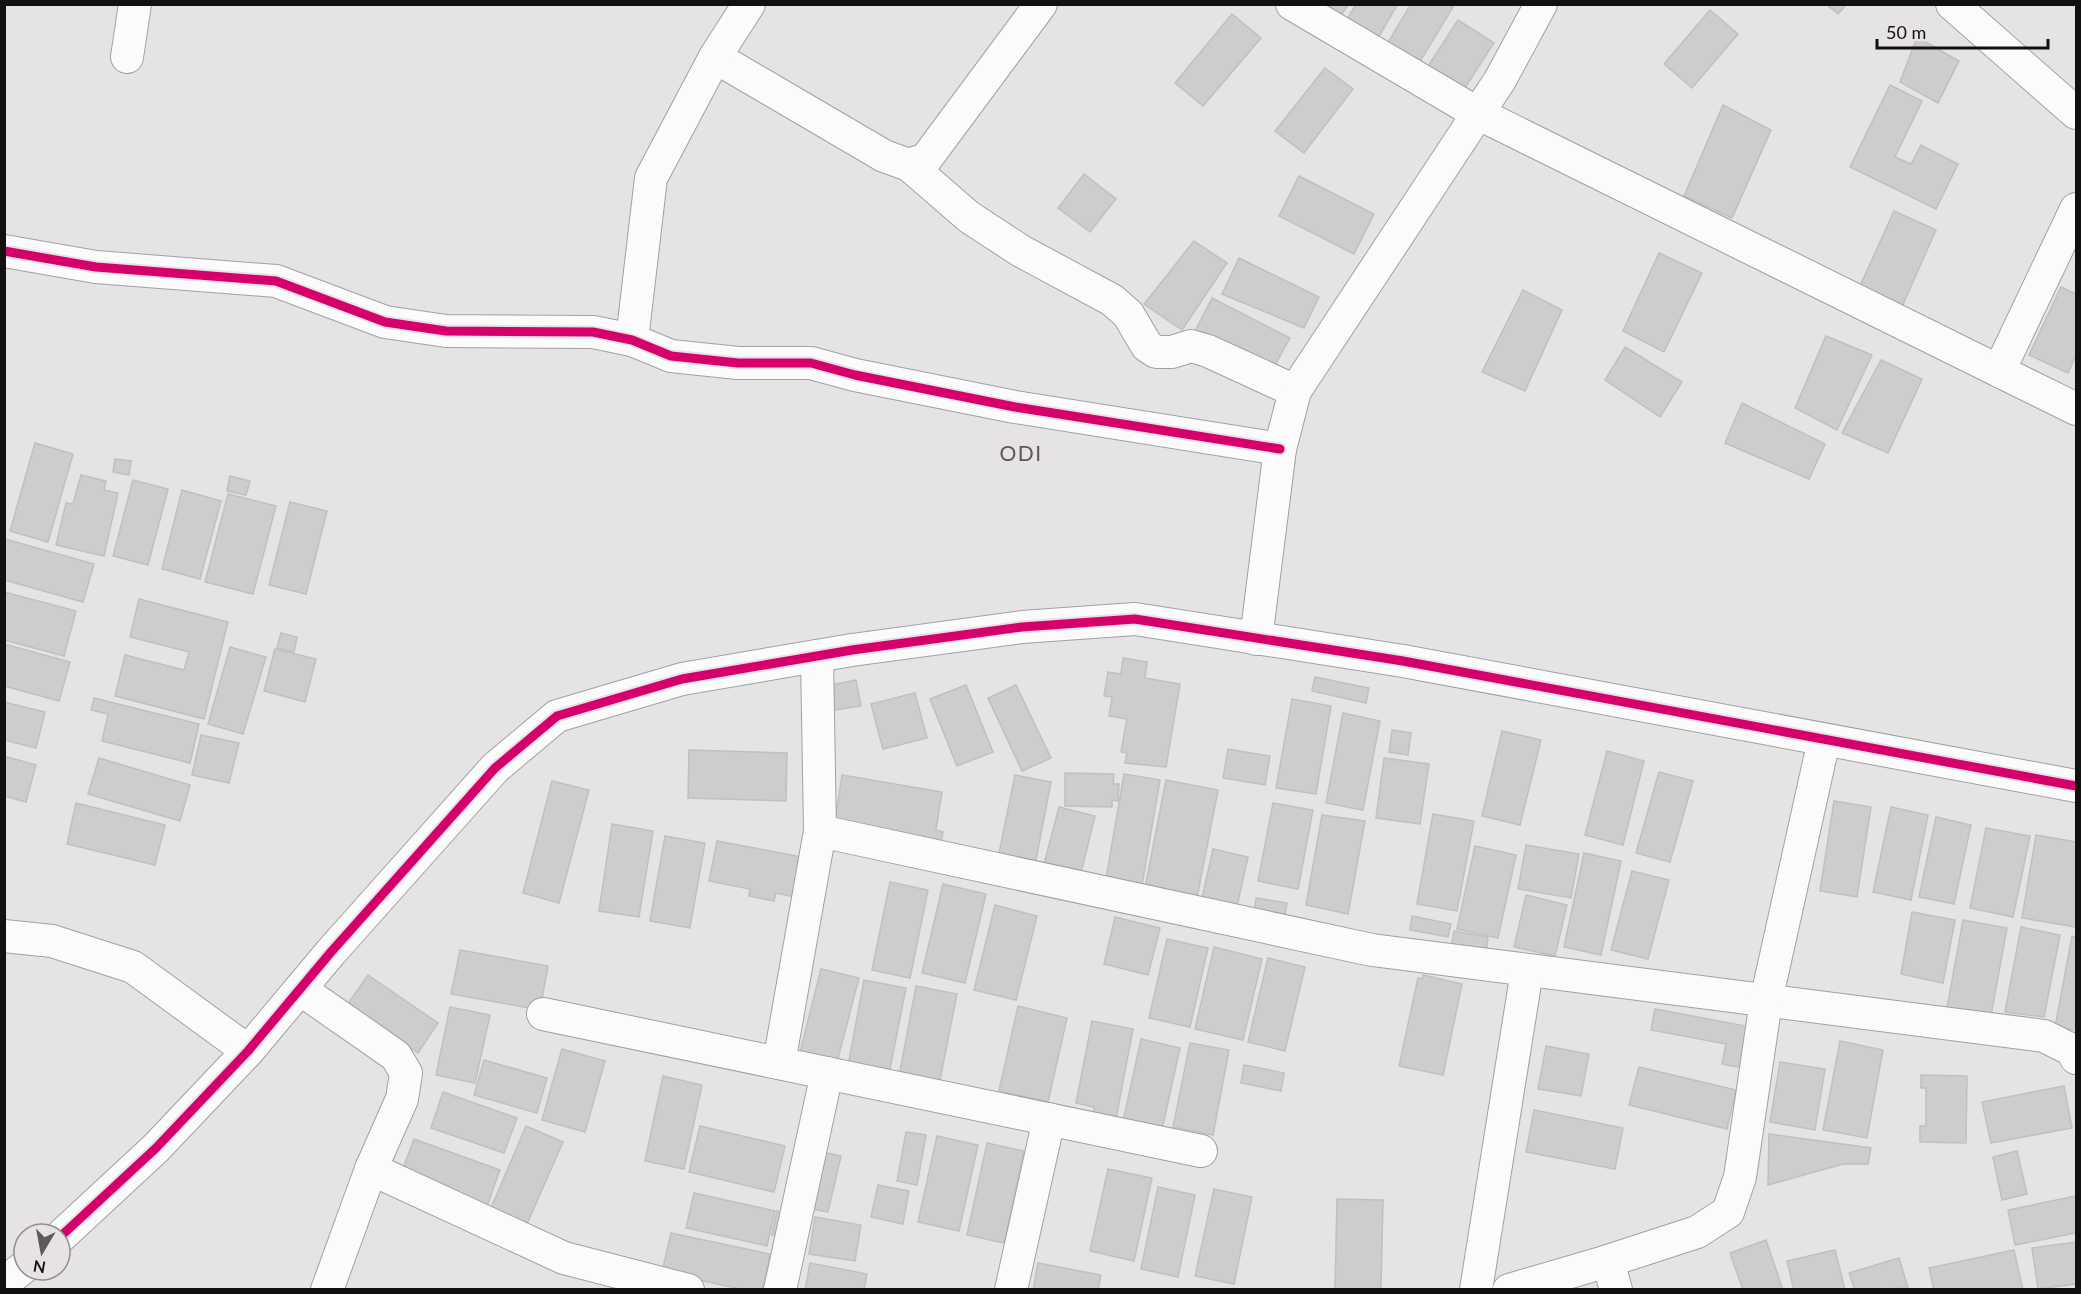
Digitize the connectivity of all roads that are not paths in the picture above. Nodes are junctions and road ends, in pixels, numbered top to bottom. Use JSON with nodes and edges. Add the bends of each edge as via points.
{"nodes":[{"id":1,"x":135,"y":4,"type":"edge"},
{"id":2,"x":749,"y":4,"type":"edge"},
{"id":3,"x":1041,"y":4,"type":"edge"},
{"id":4,"x":1292,"y":4,"type":"edge"},
{"id":5,"x":1541,"y":4,"type":"edge"},
{"id":6,"x":1952,"y":4,"type":"edge"},
{"id":7,"x":127,"y":57,"type":"dead end"},
{"id":8,"x":715,"y":57,"type":"junction"},
{"id":9,"x":1477,"y":113,"type":"junction"},
{"id":10,"x":2076,"y":113,"type":"edge"},
{"id":11,"x":909,"y":165,"type":"junction"},
{"id":12,"x":2076,"y":209,"type":"edge"},
{"id":13,"x":4,"y":251,"type":"edge"},
{"id":14,"x":632,"y":340,"type":"junction"},
{"id":15,"x":1998,"y":371,"type":"junction"},
{"id":16,"x":1295,"y":391,"type":"junction"},
{"id":17,"x":2076,"y":409,"type":"edge"},
{"id":18,"x":1280,"y":449,"type":"junction"},
{"id":19,"x":1256,"y":639,"type":"junction"},
{"id":20,"x":817,"y":656,"type":"junction"},
{"id":21,"x":1824,"y":740,"type":"junction"},
{"id":22,"x":2076,"y":786,"type":"edge"},
{"id":23,"x":820,"y":831,"type":"junction"},
{"id":24,"x":4,"y":936,"type":"edge"},
{"id":25,"x":1527,"y":971,"type":"junction"},
{"id":26,"x":300,"y":989,"type":"junction"},
{"id":27,"x":1766,"y":1001,"type":"junction"},
{"id":28,"x":543,"y":1014,"type":"dead end"},
{"id":29,"x":248,"y":1052,"type":"junction"},
{"id":30,"x":2076,"y":1058,"type":"edge"},
{"id":31,"x":779,"y":1063,"type":"junction"},
{"id":32,"x":827,"y":1073,"type":"junction"},
{"id":33,"x":1049,"y":1119,"type":"junction"},
{"id":34,"x":1201,"y":1150,"type":"dead end"},
{"id":35,"x":371,"y":1169,"type":"junction"},
{"id":36,"x":72,"y":1226,"type":"edge"},
{"id":37,"x":1612,"y":1275,"type":"edge"},
{"id":38,"x":327,"y":1290,"type":"edge"},
{"id":39,"x":688,"y":1290,"type":"edge"},
{"id":40,"x":780,"y":1290,"type":"edge"},
{"id":41,"x":1011,"y":1290,"type":"edge"},
{"id":42,"x":1476,"y":1290,"type":"edge"},
{"id":43,"x":1509,"y":1290,"type":"edge"}],
"edges":[{"from":1,"to":7,"type":"street"},
{"from":2,"to":8,"type":"street"},
{"from":3,"to":11,"type":"street","via":[[926,159]]},
{"from":4,"to":9,"type":"street"},
{"from":5,"to":9,"type":"street","via":[[1500,80]]},
{"from":6,"to":10,"type":"street"},
{"from":8,"to":11,"type":"street","via":[[884,156]]},
{"from":8,"to":14,"type":"street","via":[[651,178]]},
{"from":9,"to":15,"type":"street"},
{"from":9,"to":16,"type":"street"},
{"from":11,"to":16,"type":"street","via":[[969,217],[1112,300],[1128,314],[1147,346],[1156,352],[1191,346]]},
{"from":12,"to":15,"type":"street"},
{"from":13,"to":14,"type":"street","via":[[96,267],[276,281],[385,322],[446,331],[594,332]]},
{"from":14,"to":18,"type":"street","via":[[671,356],[738,363],[811,363],[1015,407]]},
{"from":15,"to":17,"type":"street"},
{"from":16,"to":18,"type":"street"},
{"from":18,"to":19,"type":"street"},
{"from":19,"to":20,"type":"street","via":[[1135,619],[1022,627]]},
{"from":19,"to":21,"type":"street","via":[[1403,661]]},
{"from":20,"to":23,"type":"street"},
{"from":20,"to":26,"type":"street","via":[[682,680],[557,716],[495,768]]},
{"from":21,"to":22,"type":"street"},
{"from":21,"to":27,"type":"street"},
{"from":23,"to":25,"type":"street","via":[[1372,950]]},
{"from":23,"to":31,"type":"street"},
{"from":24,"to":29,"type":"street","via":[[52,941],[133,967]]},
{"from":25,"to":27,"type":"street"},
{"from":25,"to":42,"type":"street"},
{"from":26,"to":29,"type":"street"},
{"from":26,"to":35,"type":"street","via":[[396,1056],[406,1073],[402,1099]]},
{"from":27,"to":30,"type":"street","via":[[2044,1036],[2072,1050]]},
{"from":27,"to":37,"type":"street","via":[[1740,1177],[1728,1212]]},
{"from":28,"to":31,"type":"street"},
{"from":29,"to":36,"type":"street","via":[[156,1148]]},
{"from":31,"to":32,"type":"street"},
{"from":32,"to":33,"type":"street"},
{"from":32,"to":40,"type":"street"},
{"from":33,"to":34,"type":"street"},
{"from":33,"to":41,"type":"street"},
{"from":35,"to":38,"type":"street"},
{"from":35,"to":39,"type":"street","via":[[564,1258]]},
{"from":37,"to":43,"type":"street"}]}
